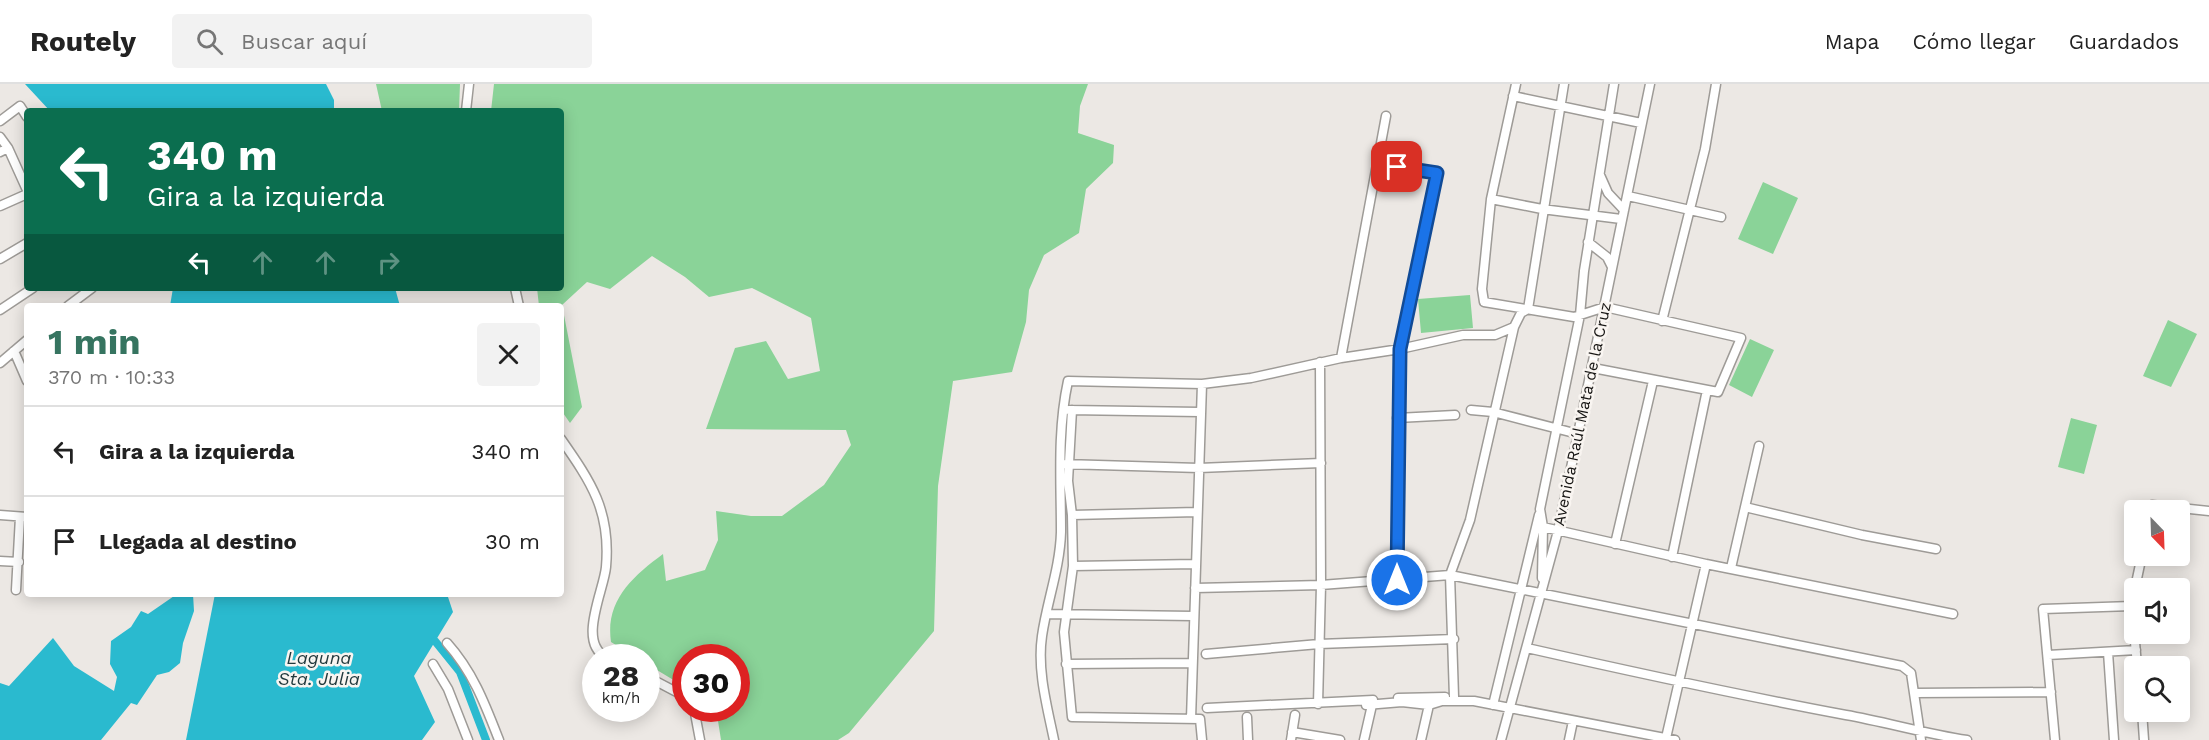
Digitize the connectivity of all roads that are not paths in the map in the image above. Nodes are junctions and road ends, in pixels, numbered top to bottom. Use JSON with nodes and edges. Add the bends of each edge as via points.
{"nodes":[{"id":1,"x":469,"y":84,"type":"edge"},
{"id":2,"x":1516,"y":84,"type":"edge"},
{"id":3,"x":1564,"y":84,"type":"edge"},
{"id":4,"x":1614,"y":84,"type":"edge"},
{"id":5,"x":1650,"y":84,"type":"edge"},
{"id":6,"x":1716,"y":84,"type":"edge"},
{"id":7,"x":1514,"y":96,"type":"junction"},
{"id":8,"x":1559,"y":105,"type":"junction"},
{"id":9,"x":466,"y":108,"type":"edge"},
{"id":10,"x":24,"y":112,"type":"edge"},
{"id":11,"x":1386,"y":116,"type":"dead end"},
{"id":12,"x":1607,"y":116,"type":"junction"},
{"id":13,"x":0,"y":120,"type":"edge"},
{"id":14,"x":1641,"y":123,"type":"junction"},
{"id":15,"x":0,"y":137,"type":"edge"},
{"id":16,"x":4,"y":150,"type":"edge"},
{"id":17,"x":1377,"y":164,"type":"junction"},
{"id":18,"x":1599,"y":171,"type":"junction"},
{"id":19,"x":24,"y":186,"type":"edge"},
{"id":20,"x":24,"y":193,"type":"edge"},
{"id":21,"x":1628,"y":196,"type":"junction"},
{"id":22,"x":1491,"y":199,"type":"junction"},
{"id":23,"x":0,"y":206,"type":"edge"},
{"id":24,"x":1542,"y":209,"type":"junction"},
{"id":25,"x":1690,"y":210,"type":"junction"},
{"id":26,"x":1593,"y":214,"type":"junction"},
{"id":27,"x":1622,"y":214,"type":"junction"},
{"id":28,"x":1721,"y":216,"type":"dead end"},
{"id":29,"x":1588,"y":242,"type":"junction"},
{"id":30,"x":24,"y":245,"type":"edge"},
{"id":31,"x":0,"y":259,"type":"edge"},
{"id":32,"x":1612,"y":268,"type":"junction"},
{"id":33,"x":28,"y":291,"type":"edge"},
{"id":34,"x":81,"y":291,"type":"edge"},
{"id":35,"x":71,"y":303,"type":"edge"},
{"id":36,"x":1605,"y":307,"type":"junction"},
{"id":37,"x":1528,"y":309,"type":"junction"},
{"id":38,"x":0,"y":310,"type":"edge"},
{"id":39,"x":1580,"y":315,"type":"junction"},
{"id":40,"x":1662,"y":321,"type":"junction"},
{"id":41,"x":1514,"y":327,"type":"junction"},
{"id":42,"x":24,"y":343,"type":"edge"},
{"id":43,"x":1400,"y":349,"type":"junction"},
{"id":44,"x":14,"y":351,"type":"junction"},
{"id":45,"x":1341,"y":357,"type":"junction"},
{"id":46,"x":1320,"y":362,"type":"junction"},
{"id":47,"x":0,"y":363,"type":"edge"},
{"id":48,"x":1593,"y":368,"type":"junction"},
{"id":49,"x":24,"y":374,"type":"edge"},
{"id":50,"x":1653,"y":381,"type":"junction"},
{"id":51,"x":1202,"y":384,"type":"junction"},
{"id":52,"x":1707,"y":390,"type":"junction"},
{"id":53,"x":1062,"y":410,"type":"junction"},
{"id":54,"x":1072,"y":410,"type":"junction"},
{"id":55,"x":1471,"y":410,"type":"dead end"},
{"id":56,"x":1200,"y":412,"type":"junction"},
{"id":57,"x":1493,"y":412,"type":"junction"},
{"id":58,"x":1455,"y":415,"type":"dead end"},
{"id":59,"x":1397,"y":418,"type":"junction"},
{"id":60,"x":1558,"y":429,"type":"junction"},
{"id":61,"x":1578,"y":435,"type":"junction"},
{"id":62,"x":564,"y":443,"type":"edge"},
{"id":63,"x":1759,"y":447,"type":"dead end"},
{"id":64,"x":1321,"y":463,"type":"junction"},
{"id":65,"x":1058,"y":464,"type":"junction"},
{"id":66,"x":1068,"y":465,"type":"junction"},
{"id":67,"x":1199,"y":468,"type":"junction"},
{"id":68,"x":1745,"y":507,"type":"junction"},
{"id":69,"x":1540,"y":509,"type":"junction"},
{"id":70,"x":2190,"y":509,"type":"edge"},
{"id":71,"x":2209,"y":511,"type":"edge"},
{"id":72,"x":1197,"y":512,"type":"junction"},
{"id":73,"x":0,"y":515,"type":"edge"},
{"id":74,"x":1072,"y":515,"type":"junction"},
{"id":75,"x":23,"y":517,"type":"edge"},
{"id":76,"x":1543,"y":527,"type":"junction"},
{"id":77,"x":1558,"y":531,"type":"junction"},
{"id":78,"x":1615,"y":544,"type":"junction"},
{"id":79,"x":1936,"y":549,"type":"dead end"},
{"id":80,"x":1672,"y":556,"type":"junction"},
{"id":81,"x":0,"y":561,"type":"edge"},
{"id":82,"x":19,"y":562,"type":"junction"},
{"id":83,"x":1196,"y":564,"type":"junction"},
{"id":84,"x":1706,"y":564,"type":"junction"},
{"id":85,"x":1073,"y":566,"type":"junction"},
{"id":86,"x":1731,"y":568,"type":"junction"},
{"id":87,"x":1450,"y":575,"type":"junction"},
{"id":88,"x":1397,"y":580,"type":"junction"},
{"id":89,"x":1321,"y":585,"type":"junction"},
{"id":90,"x":1196,"y":588,"type":"junction"},
{"id":91,"x":1521,"y":589,"type":"junction"},
{"id":92,"x":16,"y":590,"type":"dead end"},
{"id":93,"x":1542,"y":594,"type":"junction"},
{"id":94,"x":2124,"y":606,"type":"edge"},
{"id":95,"x":1047,"y":614,"type":"junction"},
{"id":96,"x":1953,"y":614,"type":"dead end"},
{"id":97,"x":1065,"y":616,"type":"junction"},
{"id":98,"x":1193,"y":616,"type":"junction"},
{"id":99,"x":1691,"y":622,"type":"junction"},
{"id":100,"x":1454,"y":639,"type":"junction"},
{"id":101,"x":447,"y":643,"type":"dead end"},
{"id":102,"x":594,"y":644,"type":"edge"},
{"id":103,"x":1320,"y":644,"type":"junction"},
{"id":104,"x":2135,"y":644,"type":"edge"},
{"id":105,"x":1527,"y":648,"type":"junction"},
{"id":106,"x":2136,"y":650,"type":"junction"},
{"id":107,"x":2108,"y":652,"type":"junction"},
{"id":108,"x":1206,"y":654,"type":"dead end"},
{"id":109,"x":2048,"y":655,"type":"junction"},
{"id":110,"x":2136,"y":656,"type":"edge"},
{"id":111,"x":1192,"y":663,"type":"junction"},
{"id":112,"x":433,"y":664,"type":"dead end"},
{"id":113,"x":1066,"y":664,"type":"junction"},
{"id":114,"x":1679,"y":682,"type":"junction"},
{"id":115,"x":2051,"y":692,"type":"junction"},
{"id":116,"x":1915,"y":693,"type":"junction"},
{"id":117,"x":1454,"y":697,"type":"junction"},
{"id":118,"x":1474,"y":701,"type":"junction"},
{"id":119,"x":1318,"y":704,"type":"junction"},
{"id":120,"x":1429,"y":705,"type":"junction"},
{"id":121,"x":1493,"y":705,"type":"junction"},
{"id":122,"x":1509,"y":706,"type":"junction"},
{"id":123,"x":1207,"y":708,"type":"dead end"},
{"id":124,"x":1295,"y":715,"type":"dead end"},
{"id":125,"x":1247,"y":717,"type":"dead end"},
{"id":126,"x":1191,"y":719,"type":"junction"},
{"id":127,"x":1573,"y":721,"type":"junction"},
{"id":128,"x":697,"y":722,"type":"edge"},
{"id":129,"x":2143,"y":722,"type":"edge"},
{"id":130,"x":1292,"y":736,"type":"edge"},
{"id":131,"x":1629,"y":736,"type":"edge"},
{"id":132,"x":1920,"y":736,"type":"edge"},
{"id":133,"x":1671,"y":739,"type":"edge"},
{"id":134,"x":468,"y":740,"type":"edge"},
{"id":135,"x":499,"y":740,"type":"edge"},
{"id":136,"x":700,"y":740,"type":"edge"},
{"id":137,"x":1054,"y":740,"type":"edge"},
{"id":138,"x":1202,"y":740,"type":"edge"},
{"id":139,"x":1248,"y":740,"type":"edge"},
{"id":140,"x":1340,"y":740,"type":"edge"},
{"id":141,"x":1365,"y":740,"type":"edge"},
{"id":142,"x":1421,"y":740,"type":"edge"},
{"id":143,"x":1501,"y":740,"type":"edge"},
{"id":144,"x":1569,"y":740,"type":"edge"},
{"id":145,"x":1967,"y":740,"type":"edge"},
{"id":146,"x":2055,"y":740,"type":"edge"},
{"id":147,"x":2114,"y":740,"type":"edge"},
{"id":148,"x":2144,"y":740,"type":"edge"}],
"edges":[{"from":1,"to":9,"type":"street"},
{"from":2,"to":7,"type":"street"},
{"from":3,"to":8,"type":"street"},
{"from":4,"to":12,"type":"street"},
{"from":5,"to":14,"type":"street","name":"Avenida Raúl Mata de la Cruz"},
{"from":6,"to":25,"type":"street"},
{"from":7,"to":8,"type":"street"},
{"from":7,"to":22,"type":"street"},
{"from":8,"to":12,"type":"street"},
{"from":8,"to":24,"type":"street"},
{"from":10,"to":13,"type":"street","via":[[20,106]]},
{"from":11,"to":17,"type":"street"},
{"from":12,"to":14,"type":"street"},
{"from":12,"to":18,"type":"street"},
{"from":14,"to":21,"type":"street","name":"Avenida Raúl Mata de la Cruz"},
{"from":15,"to":16,"type":"street"},
{"from":16,"to":19,"type":"street"},
{"from":17,"to":43,"type":"street","via":[[1437,173]]},
{"from":17,"to":45,"type":"street"},
{"from":18,"to":26,"type":"street"},
{"from":18,"to":27,"type":"street"},
{"from":20,"to":23,"type":"street"},
{"from":21,"to":25,"type":"street"},
{"from":21,"to":27,"type":"street","name":"Avenida Raúl Mata de la Cruz"},
{"from":22,"to":24,"type":"street"},
{"from":22,"to":37,"type":"street","via":[[1484,302]]},
{"from":24,"to":26,"type":"street"},
{"from":24,"to":37,"type":"street"},
{"from":25,"to":28,"type":"street"},
{"from":25,"to":40,"type":"street"},
{"from":26,"to":27,"type":"street"},
{"from":26,"to":29,"type":"street"},
{"from":27,"to":32,"type":"street","name":"Avenida Raúl Mata de la Cruz"},
{"from":29,"to":32,"type":"street","via":[[1607,257]]},
{"from":29,"to":39,"type":"street"},
{"from":30,"to":31,"type":"street"},
{"from":32,"to":36,"type":"street","name":"Avenida Raúl Mata de la Cruz"},
{"from":33,"to":38,"type":"street"},
{"from":34,"to":35,"type":"street"},
{"from":36,"to":39,"type":"street"},
{"from":36,"to":40,"type":"street"},
{"from":36,"to":48,"type":"street","name":"Avenida Raúl Mata de la Cruz"},
{"from":37,"to":39,"type":"street"},
{"from":37,"to":41,"type":"street","via":[[1521,313]]},
{"from":39,"to":60,"type":"street"},
{"from":40,"to":52,"type":"street","via":[[1741,338],[1718,392]]},
{"from":41,"to":43,"type":"street","via":[[1495,335],[1463,335]]},
{"from":41,"to":57,"type":"street"},
{"from":42,"to":44,"type":"street"},
{"from":43,"to":45,"type":"street"},
{"from":43,"to":59,"type":"street"},
{"from":44,"to":47,"type":"street"},
{"from":44,"to":49,"type":"street"},
{"from":45,"to":46,"type":"street"},
{"from":46,"to":51,"type":"street","via":[[1263,376]]},
{"from":46,"to":64,"type":"street"},
{"from":48,"to":50,"type":"street"},
{"from":48,"to":61,"type":"street","name":"Avenida Raúl Mata de la Cruz"},
{"from":50,"to":52,"type":"street"},
{"from":50,"to":78,"type":"street"},
{"from":51,"to":53,"type":"street","via":[[1068,381]]},
{"from":51,"to":56,"type":"street"},
{"from":52,"to":80,"type":"street"},
{"from":53,"to":54,"type":"street"},
{"from":53,"to":65,"type":"street"},
{"from":54,"to":56,"type":"street"},
{"from":54,"to":66,"type":"street"},
{"from":55,"to":57,"type":"street"},
{"from":56,"to":67,"type":"street"},
{"from":57,"to":60,"type":"street"},
{"from":57,"to":87,"type":"street","via":[[1470,520]]},
{"from":58,"to":59,"type":"street"},
{"from":59,"to":88,"type":"street"},
{"from":60,"to":61,"type":"street"},
{"from":60,"to":69,"type":"street"},
{"from":61,"to":77,"type":"street","name":"Avenida Raúl Mata de la Cruz"},
{"from":62,"to":102,"type":"street","via":[[585,473],[601,507],[607,563],[592,638]]},
{"from":63,"to":68,"type":"street"},
{"from":64,"to":67,"type":"street"},
{"from":64,"to":89,"type":"street"},
{"from":65,"to":66,"type":"street"},
{"from":65,"to":95,"type":"street","via":[[1061,531]]},
{"from":66,"to":67,"type":"street"},
{"from":66,"to":74,"type":"street"},
{"from":67,"to":72,"type":"street"},
{"from":68,"to":79,"type":"street"},
{"from":68,"to":86,"type":"street"},
{"from":69,"to":76,"type":"street"},
{"from":69,"to":91,"type":"street"},
{"from":70,"to":71,"type":"street"},
{"from":72,"to":74,"type":"street"},
{"from":72,"to":83,"type":"street"},
{"from":73,"to":75,"type":"street"},
{"from":74,"to":85,"type":"street"},
{"from":75,"to":82,"type":"street"},
{"from":76,"to":77,"type":"street"},
{"from":76,"to":93,"type":"street"},
{"from":77,"to":78,"type":"street"},
{"from":77,"to":93,"type":"street","name":"Avenida Raúl Mata de la Cruz"},
{"from":78,"to":80,"type":"street"},
{"from":80,"to":84,"type":"street"},
{"from":81,"to":82,"type":"street"},
{"from":82,"to":92,"type":"street"},
{"from":83,"to":85,"type":"street"},
{"from":83,"to":90,"type":"street"},
{"from":84,"to":86,"type":"street"},
{"from":84,"to":99,"type":"street"},
{"from":85,"to":97,"type":"street"},
{"from":86,"to":96,"type":"street"},
{"from":87,"to":88,"type":"street"},
{"from":87,"to":91,"type":"street"},
{"from":87,"to":100,"type":"street"},
{"from":88,"to":89,"type":"street"},
{"from":89,"to":90,"type":"street"},
{"from":89,"to":103,"type":"street"},
{"from":90,"to":98,"type":"street"},
{"from":91,"to":93,"type":"street"},
{"from":91,"to":121,"type":"street"},
{"from":93,"to":99,"type":"street"},
{"from":93,"to":105,"type":"street","name":"Avenida Raúl Mata de la Cruz"},
{"from":94,"to":109,"type":"street","via":[[2043,609]]},
{"from":95,"to":97,"type":"street"},
{"from":95,"to":137,"type":"street","via":[[1041,674]]},
{"from":97,"to":98,"type":"street"},
{"from":97,"to":113,"type":"street"},
{"from":98,"to":111,"type":"street"},
{"from":99,"to":114,"type":"street"},
{"from":99,"to":116,"type":"street","via":[[1902,666],[1911,673]]},
{"from":100,"to":103,"type":"street"},
{"from":100,"to":117,"type":"street"},
{"from":101,"to":135,"type":"street","via":[[466,664]]},
{"from":103,"to":108,"type":"street"},
{"from":103,"to":119,"type":"street"},
{"from":104,"to":106,"type":"street"},
{"from":105,"to":114,"type":"street"},
{"from":105,"to":122,"type":"street","name":"Avenida Raúl Mata de la Cruz"},
{"from":106,"to":107,"type":"street"},
{"from":106,"to":110,"type":"street"},
{"from":107,"to":109,"type":"street"},
{"from":107,"to":147,"type":"street"},
{"from":109,"to":115,"type":"street"},
{"from":111,"to":113,"type":"street"},
{"from":111,"to":126,"type":"street"},
{"from":112,"to":134,"type":"street","via":[[448,689]]},
{"from":113,"to":126,"type":"street","via":[[1072,717]]},
{"from":114,"to":132,"type":"street","via":[[1846,715]]},
{"from":114,"to":133,"type":"street"},
{"from":115,"to":116,"type":"street"},
{"from":115,"to":146,"type":"street"},
{"from":116,"to":132,"type":"street"},
{"from":117,"to":118,"type":"street"},
{"from":117,"to":119,"type":"street"},
{"from":118,"to":120,"type":"street"},
{"from":118,"to":121,"type":"street"},
{"from":119,"to":123,"type":"street"},
{"from":120,"to":141,"type":"street","via":[[1369,705]]},
{"from":120,"to":142,"type":"street"},
{"from":121,"to":122,"type":"street"},
{"from":122,"to":127,"type":"street"},
{"from":122,"to":143,"type":"street","name":"Avenida Raúl Mata de la Cruz"},
{"from":124,"to":130,"type":"street"},
{"from":125,"to":139,"type":"street"},
{"from":126,"to":138,"type":"street","via":[[1200,719]]},
{"from":127,"to":131,"type":"street"},
{"from":127,"to":144,"type":"street"},
{"from":128,"to":136,"type":"street"},
{"from":129,"to":148,"type":"street"},
{"from":130,"to":140,"type":"street"},
{"from":131,"to":133,"type":"street"},
{"from":132,"to":145,"type":"street"}]}
